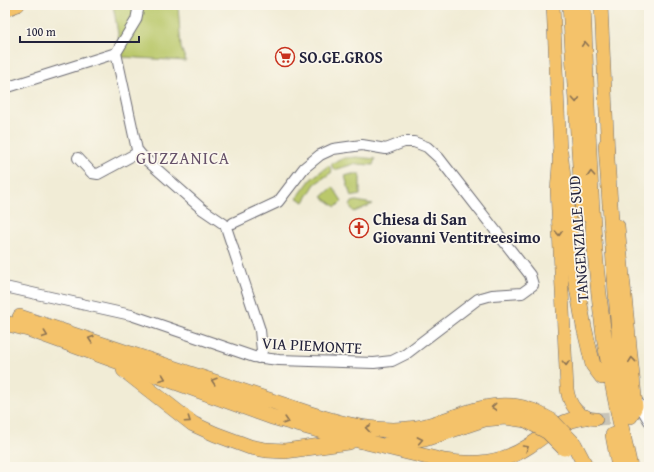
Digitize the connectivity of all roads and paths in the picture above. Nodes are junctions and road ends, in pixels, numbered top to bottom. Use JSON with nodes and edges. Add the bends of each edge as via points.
{"nodes":[{"id":1,"x":18,"y":5,"type":"edge"},
{"id":2,"x":139,"y":5,"type":"edge"},
{"id":3,"x":553,"y":5,"type":"edge"},
{"id":4,"x":570,"y":5,"type":"edge"},
{"id":5,"x":583,"y":5,"type":"edge"},
{"id":6,"x":601,"y":5,"type":"edge"},
{"id":7,"x":5,"y":10,"type":"edge"},
{"id":8,"x":116,"y":54,"type":"junction"},
{"id":9,"x":5,"y":88,"type":"edge"},
{"id":10,"x":606,"y":145,"type":"junction"},
{"id":11,"x":139,"y":152,"type":"junction"},
{"id":12,"x":560,"y":152,"type":"junction"},
{"id":13,"x":78,"y":158,"type":"dead end"},
{"id":14,"x":228,"y":226,"type":"junction"},
{"id":15,"x":5,"y":287,"type":"edge"},
{"id":16,"x":6,"y":322,"type":"edge"},
{"id":17,"x":100,"y":356,"type":"junction"},
{"id":18,"x":258,"y":358,"type":"junction"},
{"id":19,"x":602,"y":377,"type":"junction"},
{"id":20,"x":636,"y":398,"type":"junction"},
{"id":21,"x":530,"y":415,"type":"junction"},
{"id":22,"x":631,"y":417,"type":"joint"},
{"id":23,"x":590,"y":418,"type":"joint"},
{"id":24,"x":649,"y":422,"type":"edge"},
{"id":25,"x":367,"y":442,"type":"junction"},
{"id":26,"x":569,"y":446,"type":"junction"},
{"id":27,"x":575,"y":467,"type":"edge"},
{"id":28,"x":586,"y":467,"type":"edge"},
{"id":29,"x":619,"y":467,"type":"edge"},
{"id":30,"x":630,"y":467,"type":"edge"}],
"edges":[{"from":1,"to":7,"type":"main road"},
{"from":2,"to":8,"type":"street","via":[[136,20]]},
{"from":3,"to":12,"type":"main road"},
{"from":4,"to":19,"type":"highway","name":"TANGENZIALE SUD","one_way":true,"via":[[589,282]]},
{"from":30,"to":5,"type":"highway","name":"TANGENZIALE SUD","one_way":true,"via":[[614,394],[602,320]]},
{"from":6,"to":10,"type":"main road"},
{"from":8,"to":9,"type":"street"},
{"from":8,"to":11,"type":"street","via":[[135,144]]},
{"from":20,"to":10,"type":"main road","one_way":true,"via":[[616,198]]},
{"from":10,"to":30,"type":"highway"},
{"from":11,"to":13,"type":"street","via":[[98,174],[92,173]]},
{"from":11,"to":14,"type":"street","via":[[198,206]]},
{"from":12,"to":19,"type":"highway","via":[[584,327],[593,365]]},
{"from":12,"to":23,"type":"main road","one_way":true,"via":[[557,191],[567,389],[572,406]]},
{"from":14,"to":18,"type":"street","via":[[260,330],[262,351]]},
{"from":14,"to":18,"type":"street","name":"VIA PIEMONTE","via":[[278,202],[304,168],[330,150],[355,145],[386,149],[404,142],[414,142],[427,147],[439,158],[530,275],[533,285],[522,293],[492,295],[474,302],[406,354],[392,360],[374,363]]},
{"from":15,"to":18,"type":"street","name":"VIA PIEMONTE","via":[[138,317]]},
{"from":16,"to":17,"type":"highway","one_way":true},
{"from":21,"to":16,"type":"highway","one_way":true,"via":[[512,406],[490,407],[409,428],[374,429],[352,426],[25,317]]},
{"from":17,"to":25,"type":"highway","one_way":true,"via":[[260,413]]},
{"from":17,"to":25,"type":"highway","one_way":true,"via":[[132,375],[193,424],[250,447],[280,451],[344,442]]},
{"from":19,"to":29,"type":"highway","name":"TANGENZIALE SUD"},
{"from":20,"to":22,"type":"main road","via":[[636,409]]},
{"from":20,"to":24,"type":"street"},
{"from":25,"to":21,"type":"highway","one_way":true,"via":[[394,443],[425,439],[485,419]]},
{"from":21,"to":26,"type":"highway","bridge":true,"via":[[552,421]]},
{"from":22,"to":24,"type":"street"},
{"from":25,"to":23,"type":"highway","one_way":true,"via":[[444,461],[478,464],[494,462],[513,455],[562,423]]},
{"from":26,"to":27,"type":"highway"},
{"from":26,"to":28,"type":"highway"}]}
